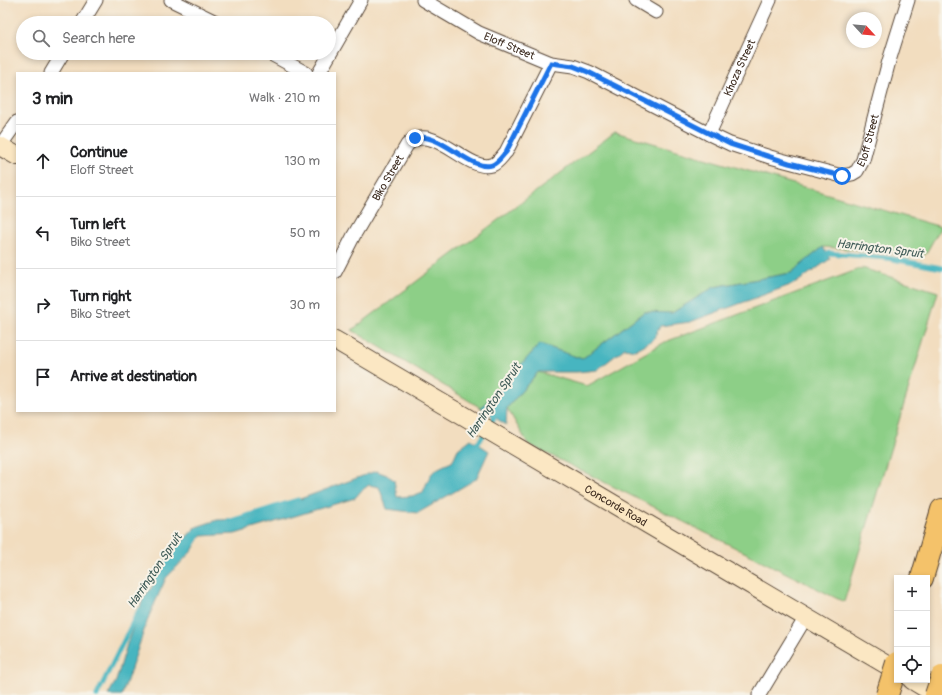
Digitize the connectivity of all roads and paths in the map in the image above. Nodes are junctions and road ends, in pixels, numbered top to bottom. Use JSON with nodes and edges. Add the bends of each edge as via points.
{"nodes":[{"id":1,"x":96,"y":0,"type":"edge"},
{"id":2,"x":172,"y":0,"type":"edge"},
{"id":3,"x":361,"y":0,"type":"edge"},
{"id":4,"x":422,"y":0,"type":"edge"},
{"id":5,"x":636,"y":0,"type":"edge"},
{"id":6,"x":770,"y":0,"type":"edge"},
{"id":7,"x":908,"y":0,"type":"edge"},
{"id":8,"x":656,"y":12,"type":"dead end"},
{"id":9,"x":86,"y":16,"type":"edge"},
{"id":10,"x":204,"y":16,"type":"edge"},
{"id":11,"x":336,"y":45,"type":"edge"},
{"id":12,"x":59,"y":60,"type":"edge"},
{"id":13,"x":282,"y":60,"type":"edge"},
{"id":14,"x":327,"y":60,"type":"edge"},
{"id":15,"x":551,"y":63,"type":"junction"},
{"id":16,"x":52,"y":72,"type":"edge"},
{"id":17,"x":304,"y":72,"type":"edge"},
{"id":18,"x":321,"y":72,"type":"edge"},
{"id":19,"x":16,"y":123,"type":"edge"},
{"id":20,"x":709,"y":134,"type":"junction"},
{"id":21,"x":0,"y":146,"type":"edge"},
{"id":22,"x":16,"y":155,"type":"edge"},
{"id":23,"x":336,"y":270,"type":"edge"},
{"id":24,"x":336,"y":341,"type":"edge"},
{"id":25,"x":942,"y":510,"type":"edge"},
{"id":26,"x":923,"y":575,"type":"edge"},
{"id":27,"x":806,"y":617,"type":"junction"},
{"id":28,"x":894,"y":669,"type":"edge"},
{"id":29,"x":894,"y":673,"type":"edge"},
{"id":30,"x":942,"y":677,"type":"edge"},
{"id":31,"x":917,"y":683,"type":"edge"},
{"id":32,"x":759,"y":695,"type":"edge"},
{"id":33,"x":887,"y":695,"type":"edge"},
{"id":34,"x":936,"y":695,"type":"edge"}],
"edges":[{"from":1,"to":9,"type":"street"},
{"from":2,"to":10,"type":"street"},
{"from":3,"to":11,"type":"street"},
{"from":4,"to":15,"type":"street","name":"Eloff Street","via":[[479,33]]},
{"from":5,"to":8,"type":"street"},
{"from":6,"to":20,"type":"street","name":"Khoza Street"},
{"from":7,"to":20,"type":"street","name":"Eloff Street","via":[[863,160],[852,174],[842,176],[789,163],[730,144]]},
{"from":12,"to":16,"type":"street"},
{"from":13,"to":17,"type":"street"},
{"from":14,"to":18,"type":"street"},
{"from":15,"to":20,"type":"street","name":"Eloff Street","via":[[573,66],[588,72]]},
{"from":15,"to":23,"type":"street","name":"Biko Street","via":[[506,152],[492,165],[478,163],[426,137],[411,141],[354,235]]},
{"from":19,"to":21,"type":"street"},
{"from":21,"to":22,"type":"street"},
{"from":24,"to":27,"type":"street","name":"Concorde Road"},
{"from":25,"to":26,"type":"highway"},
{"from":27,"to":28,"type":"street","name":"Concorde Road"},
{"from":27,"to":32,"type":"street"},
{"from":29,"to":33,"type":"highway","bridge":true},
{"from":30,"to":34,"type":"highway","bridge":true},
{"from":31,"to":34,"type":"street"}]}
